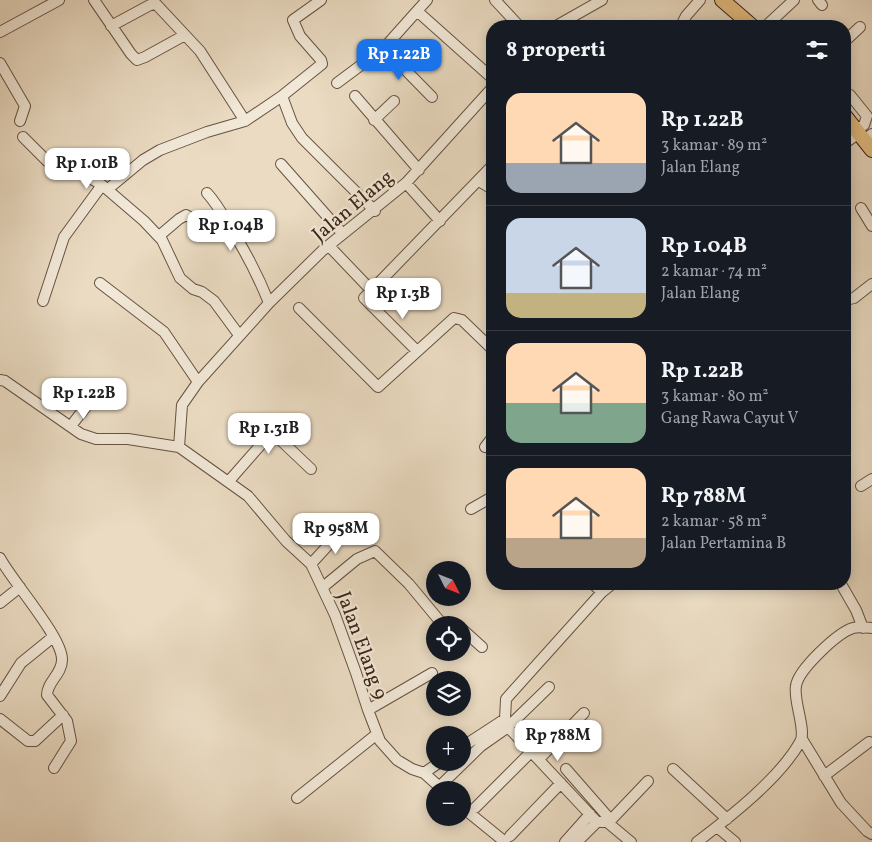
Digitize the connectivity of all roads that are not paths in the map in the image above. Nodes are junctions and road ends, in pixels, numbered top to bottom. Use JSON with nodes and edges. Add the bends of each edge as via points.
{"nodes":[{"id":1,"x":60,"y":0,"type":"edge"},
{"id":2,"x":94,"y":0,"type":"edge"},
{"id":3,"x":321,"y":0,"type":"edge"},
{"id":4,"x":427,"y":0,"type":"edge"},
{"id":5,"x":495,"y":0,"type":"edge"},
{"id":6,"x":602,"y":0,"type":"edge"},
{"id":7,"x":700,"y":0,"type":"edge"},
{"id":8,"x":722,"y":0,"type":"edge"},
{"id":9,"x":794,"y":0,"type":"edge"},
{"id":10,"x":417,"y":11,"type":"junction"},
{"id":11,"x":513,"y":20,"type":"edge"},
{"id":12,"x":567,"y":20,"type":"edge"},
{"id":13,"x":684,"y":20,"type":"edge"},
{"id":14,"x":744,"y":20,"type":"edge"},
{"id":15,"x":772,"y":20,"type":"edge"},
{"id":16,"x":111,"y":26,"type":"junction"},
{"id":17,"x":860,"y":27,"type":"dead end"},
{"id":18,"x":0,"y":32,"type":"edge"},
{"id":19,"x":184,"y":35,"type":"junction"},
{"id":20,"x":851,"y":35,"type":"edge"},
{"id":21,"x":384,"y":48,"type":"junction"},
{"id":22,"x":0,"y":63,"type":"edge"},
{"id":23,"x":486,"y":73,"type":"edge"},
{"id":24,"x":337,"y":83,"type":"dead end"},
{"id":25,"x":486,"y":95,"type":"edge"},
{"id":26,"x":282,"y":96,"type":"junction"},
{"id":27,"x":355,"y":96,"type":"dead end"},
{"id":28,"x":851,"y":96,"type":"edge"},
{"id":29,"x":432,"y":97,"type":"dead end"},
{"id":30,"x":394,"y":101,"type":"dead end"},
{"id":31,"x":374,"y":120,"type":"junction"},
{"id":32,"x":20,"y":121,"type":"dead end"},
{"id":33,"x":245,"y":121,"type":"junction"},
{"id":34,"x":851,"y":123,"type":"edge"},
{"id":35,"x":23,"y":137,"type":"dead end"},
{"id":36,"x":864,"y":137,"type":"edge"},
{"id":37,"x":851,"y":141,"type":"edge"},
{"id":38,"x":281,"y":164,"type":"dead end"},
{"id":39,"x":419,"y":170,"type":"junction"},
{"id":40,"x":486,"y":173,"type":"edge"},
{"id":41,"x":479,"y":181,"type":"junction"},
{"id":42,"x":406,"y":183,"type":"junction"},
{"id":43,"x":486,"y":185,"type":"edge"},
{"id":44,"x":105,"y":187,"type":"junction"},
{"id":45,"x":207,"y":193,"type":"dead end"},
{"id":46,"x":861,"y":208,"type":"dead end"},
{"id":47,"x":375,"y":210,"type":"junction"},
{"id":48,"x":440,"y":221,"type":"junction"},
{"id":49,"x":872,"y":226,"type":"edge"},
{"id":50,"x":342,"y":233,"type":"junction"},
{"id":51,"x":203,"y":235,"type":"dead end"},
{"id":52,"x":159,"y":236,"type":"junction"},
{"id":53,"x":328,"y":246,"type":"junction"},
{"id":54,"x":100,"y":283,"type":"dead end"},
{"id":55,"x":872,"y":284,"type":"edge"},
{"id":56,"x":371,"y":290,"type":"junction"},
{"id":57,"x":851,"y":299,"type":"edge"},
{"id":58,"x":43,"y":300,"type":"dead end"},
{"id":59,"x":269,"y":303,"type":"junction"},
{"id":60,"x":300,"y":308,"type":"dead end"},
{"id":61,"x":239,"y":335,"type":"junction"},
{"id":62,"x":486,"y":343,"type":"edge"},
{"id":63,"x":417,"y":351,"type":"junction"},
{"id":64,"x":0,"y":380,"type":"edge"},
{"id":65,"x":198,"y":382,"type":"junction"},
{"id":66,"x":103,"y":384,"type":"dead end"},
{"id":67,"x":71,"y":426,"type":"junction"},
{"id":68,"x":179,"y":447,"type":"junction"},
{"id":69,"x":311,"y":469,"type":"dead end"},
{"id":70,"x":872,"y":480,"type":"edge"},
{"id":71,"x":229,"y":481,"type":"junction"},
{"id":72,"x":861,"y":486,"type":"dead end"},
{"id":73,"x":486,"y":500,"type":"edge"},
{"id":74,"x":471,"y":509,"type":"dead end"},
{"id":75,"x":343,"y":529,"type":"dead end"},
{"id":76,"x":0,"y":558,"type":"edge"},
{"id":77,"x":311,"y":564,"type":"junction"},
{"id":78,"x":20,"y":587,"type":"junction"},
{"id":79,"x":323,"y":587,"type":"junction"},
{"id":80,"x":600,"y":590,"type":"edge"},
{"id":81,"x":604,"y":590,"type":"edge"},
{"id":82,"x":844,"y":590,"type":"edge"},
{"id":83,"x":602,"y":592,"type":"junction"},
{"id":84,"x":0,"y":603,"type":"edge"},
{"id":85,"x":436,"y":616,"type":"edge"},
{"id":86,"x":868,"y":628,"type":"edge"},
{"id":87,"x":471,"y":637,"type":"edge"},
{"id":88,"x":53,"y":638,"type":"junction"},
{"id":89,"x":482,"y":647,"type":"dead end"},
{"id":90,"x":426,"y":676,"type":"edge"},
{"id":91,"x":550,"y":687,"type":"dead end"},
{"id":92,"x":0,"y":696,"type":"edge"},
{"id":93,"x":368,"y":710,"type":"junction"},
{"id":94,"x":584,"y":713,"type":"dead end"},
{"id":95,"x":63,"y":715,"type":"junction"},
{"id":96,"x":0,"y":719,"type":"edge"},
{"id":97,"x":508,"y":727,"type":"junction"},
{"id":98,"x":377,"y":734,"type":"junction"},
{"id":99,"x":802,"y":739,"type":"junction"},
{"id":100,"x":471,"y":741,"type":"edge"},
{"id":101,"x":869,"y":742,"type":"dead end"},
{"id":102,"x":535,"y":756,"type":"junction"},
{"id":103,"x":54,"y":768,"type":"dead end"},
{"id":104,"x":566,"y":769,"type":"dead end"},
{"id":105,"x":673,"y":769,"type":"dead end"},
{"id":106,"x":427,"y":771,"type":"edge"},
{"id":107,"x":424,"y":773,"type":"junction"},
{"id":108,"x":824,"y":776,"type":"junction"},
{"id":109,"x":435,"y":781,"type":"edge"},
{"id":110,"x":449,"y":781,"type":"edge"},
{"id":111,"x":648,"y":781,"type":"dead end"},
{"id":112,"x":561,"y":783,"type":"junction"},
{"id":113,"x":297,"y":798,"type":"dead end"},
{"id":114,"x":475,"y":808,"type":"dead end"},
{"id":115,"x":471,"y":813,"type":"edge"},
{"id":116,"x":727,"y":819,"type":"junction"},
{"id":117,"x":600,"y":820,"type":"junction"},
{"id":118,"x":717,"y":827,"type":"junction"},
{"id":119,"x":872,"y":834,"type":"edge"},
{"id":120,"x":507,"y":839,"type":"edge"},
{"id":121,"x":565,"y":842,"type":"edge"},
{"id":122,"x":577,"y":842,"type":"edge"},
{"id":123,"x":631,"y":842,"type":"edge"},
{"id":124,"x":697,"y":842,"type":"edge"},
{"id":125,"x":735,"y":842,"type":"edge"}],
"edges":[{"from":1,"to":18,"type":"street"},
{"from":2,"to":16,"type":"street"},
{"from":3,"to":26,"type":"street","via":[[293,20],[300,36],[322,64]]},
{"from":4,"to":10,"type":"street"},
{"from":5,"to":11,"type":"street"},
{"from":6,"to":12,"type":"street"},
{"from":7,"to":13,"type":"street"},
{"from":8,"to":14,"type":"main road"},
{"from":9,"to":15,"type":"street"},
{"from":10,"to":21,"type":"street"},
{"from":10,"to":23,"type":"street"},
{"from":16,"to":19,"type":"street","via":[[156,4]]},
{"from":16,"to":19,"type":"street","via":[[137,60]]},
{"from":17,"to":20,"type":"street"},
{"from":19,"to":33,"type":"street","via":[[200,51]]},
{"from":21,"to":24,"type":"street"},
{"from":21,"to":29,"type":"street"},
{"from":22,"to":32,"type":"street","via":[[25,106]]},
{"from":25,"to":39,"type":"street","name":"Jalan Elang"},
{"from":26,"to":33,"type":"street"},
{"from":26,"to":47,"type":"street","via":[[292,123],[302,138]]},
{"from":27,"to":31,"type":"street"},
{"from":28,"to":36,"type":"street","via":[[867,116]]},
{"from":30,"to":31,"type":"street"},
{"from":31,"to":39,"type":"street"},
{"from":33,"to":44,"type":"street","via":[[160,150]]},
{"from":34,"to":36,"type":"main road"},
{"from":35,"to":44,"type":"street","via":[[47,161],[78,171]]},
{"from":36,"to":37,"type":"street"},
{"from":38,"to":50,"type":"street"},
{"from":39,"to":42,"type":"street","name":"Jalan Elang"},
{"from":40,"to":41,"type":"street"},
{"from":41,"to":43,"type":"street"},
{"from":41,"to":48,"type":"street"},
{"from":42,"to":47,"type":"street","name":"Jalan Elang"},
{"from":42,"to":48,"type":"street"},
{"from":44,"to":52,"type":"street"},
{"from":44,"to":58,"type":"street","via":[[64,237]]},
{"from":45,"to":59,"type":"street","via":[[254,266]]},
{"from":46,"to":49,"type":"street"},
{"from":47,"to":50,"type":"street","name":"Jalan Elang"},
{"from":48,"to":56,"type":"street"},
{"from":50,"to":53,"type":"street","name":"Jalan Elang"},
{"from":51,"to":52,"type":"street","via":[[193,219],[186,215]]},
{"from":52,"to":61,"type":"street","via":[[180,278],[214,301]]},
{"from":53,"to":56,"type":"street"},
{"from":53,"to":59,"type":"street","name":"Jalan Elang"},
{"from":54,"to":65,"type":"street","via":[[164,332]]},
{"from":55,"to":57,"type":"street"},
{"from":56,"to":63,"type":"street","via":[[365,301]]},
{"from":59,"to":61,"type":"street","name":"Jalan Elang"},
{"from":60,"to":63,"type":"street","via":[[378,387]]},
{"from":61,"to":65,"type":"street","name":"Jalan Elang"},
{"from":62,"to":63,"type":"street","via":[[462,320],[454,318]]},
{"from":64,"to":67,"type":"street"},
{"from":65,"to":68,"type":"street","name":"Jalan Elang","via":[[182,405]]},
{"from":66,"to":67,"type":"street"},
{"from":67,"to":68,"type":"street","via":[[89,438],[128,439]]},
{"from":68,"to":71,"type":"street","name":"Jalan Elang 9"},
{"from":69,"to":71,"type":"street","via":[[272,432]]},
{"from":70,"to":72,"type":"street"},
{"from":71,"to":77,"type":"street","name":"Jalan Elang 9","via":[[248,496],[286,541]]},
{"from":73,"to":74,"type":"street"},
{"from":75,"to":77,"type":"street"},
{"from":76,"to":78,"type":"street"},
{"from":77,"to":79,"type":"street","name":"Jalan Elang 9"},
{"from":78,"to":84,"type":"street"},
{"from":78,"to":88,"type":"street"},
{"from":79,"to":85,"type":"street","via":[[357,559],[375,551]]},
{"from":79,"to":93,"type":"street","name":"Jalan Elang 9"},
{"from":80,"to":83,"type":"street"},
{"from":81,"to":83,"type":"street"},
{"from":82,"to":86,"type":"street"},
{"from":83,"to":100,"type":"street","via":[[506,699],[505,718]]},
{"from":86,"to":99,"type":"street","via":[[853,628],[829,644],[798,678],[795,688]]},
{"from":87,"to":89,"type":"street"},
{"from":88,"to":92,"type":"street","via":[[21,663]]},
{"from":88,"to":95,"type":"street","via":[[62,661],[47,695]]},
{"from":90,"to":93,"type":"street"},
{"from":91,"to":97,"type":"street"},
{"from":93,"to":98,"type":"street","name":"Jalan Elang 9"},
{"from":94,"to":102,"type":"street"},
{"from":95,"to":96,"type":"street","via":[[35,741],[28,741]]},
{"from":95,"to":103,"type":"street","via":[[70,728],[71,741]]},
{"from":97,"to":102,"type":"street"},
{"from":97,"to":110,"type":"street","via":[[481,746]]},
{"from":98,"to":107,"type":"street","name":"Jalan Elang 9","via":[[397,760]]},
{"from":98,"to":113,"type":"street"},
{"from":99,"to":108,"type":"street"},
{"from":99,"to":116,"type":"street","via":[[789,761]]},
{"from":101,"to":108,"type":"street"},
{"from":102,"to":112,"type":"street"},
{"from":102,"to":114,"type":"street"},
{"from":104,"to":117,"type":"street","via":[[608,817]]},
{"from":105,"to":116,"type":"street"},
{"from":106,"to":107,"type":"street"},
{"from":107,"to":109,"type":"street","name":"Jalan Elang 9"},
{"from":108,"to":119,"type":"street","via":[[841,803]]},
{"from":111,"to":117,"type":"street"},
{"from":112,"to":117,"type":"street"},
{"from":112,"to":120,"type":"street"},
{"from":115,"to":120,"type":"street"},
{"from":116,"to":118,"type":"street"},
{"from":117,"to":121,"type":"street"},
{"from":117,"to":122,"type":"street"},
{"from":117,"to":123,"type":"street"},
{"from":118,"to":124,"type":"street"},
{"from":118,"to":125,"type":"street"}]}
